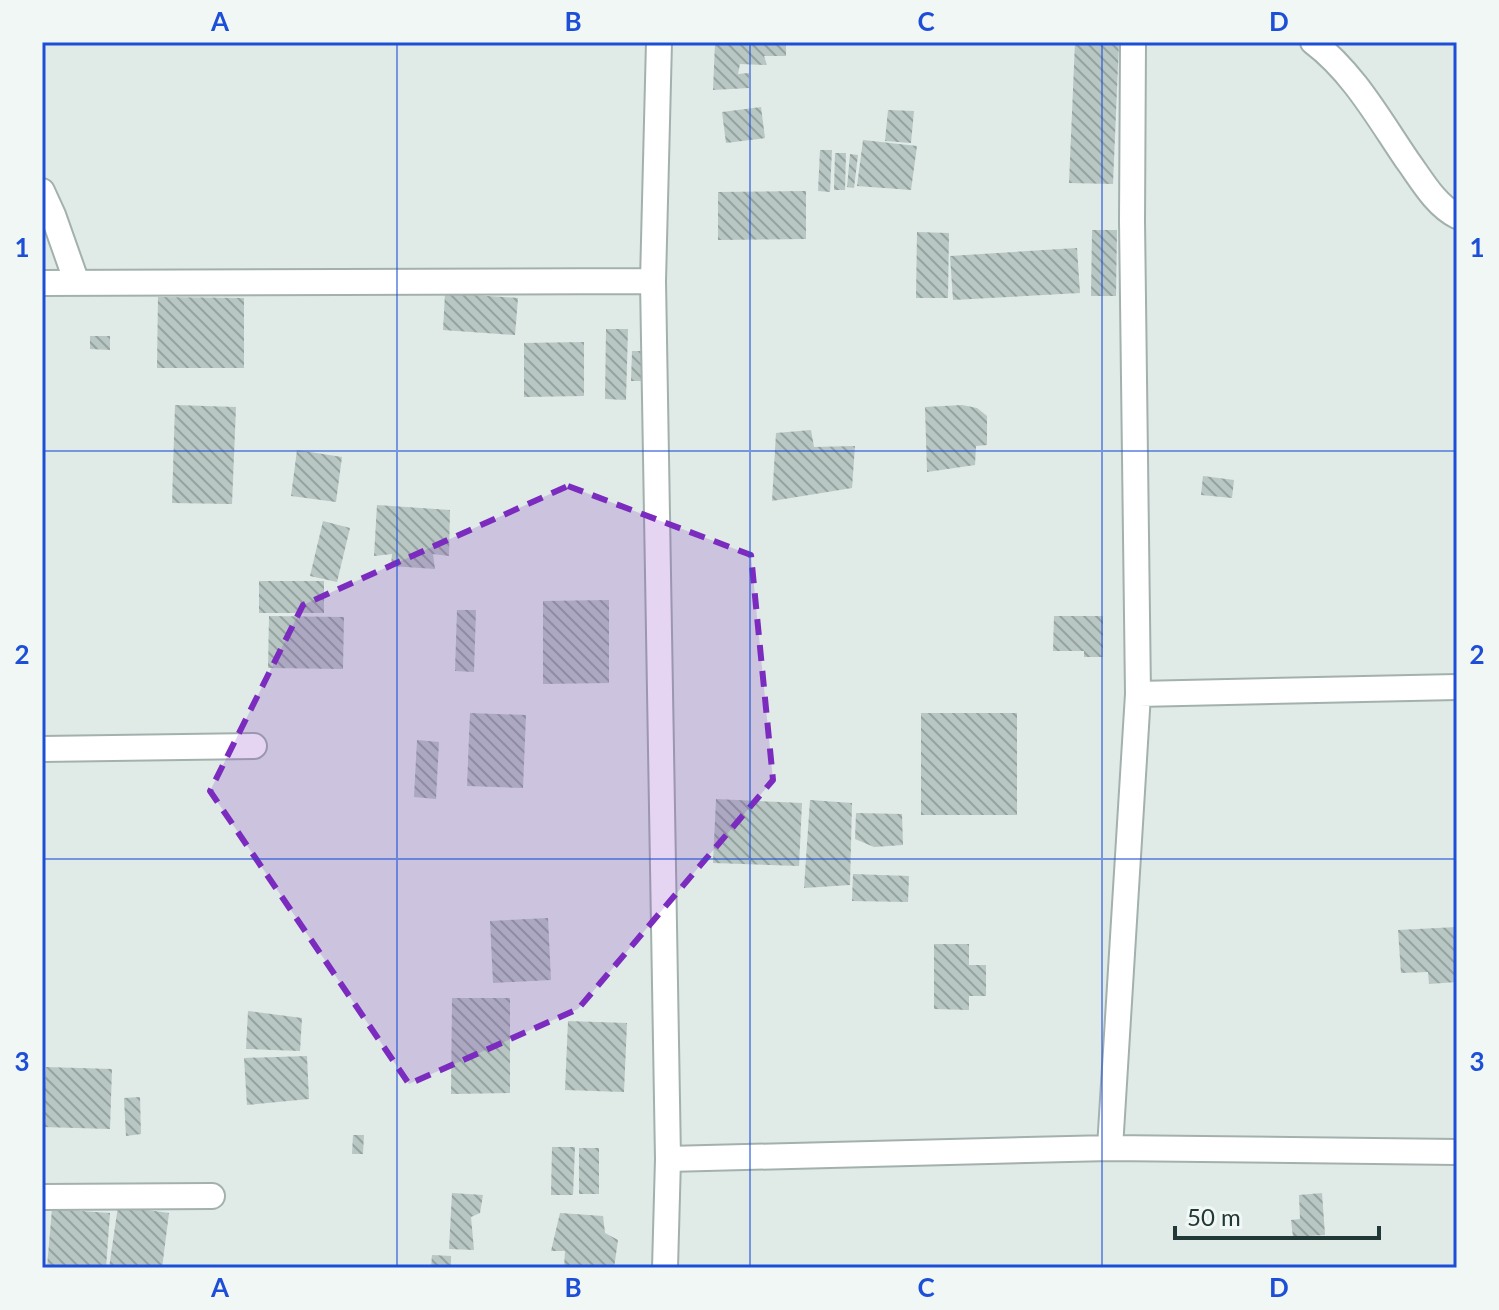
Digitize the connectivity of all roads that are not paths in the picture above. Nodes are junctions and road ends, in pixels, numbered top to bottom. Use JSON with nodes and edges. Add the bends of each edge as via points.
{"nodes":[{"id":1,"x":659,"y":42,"type":"edge"},
{"id":2,"x":1133,"y":42,"type":"edge"},
{"id":3,"x":1313,"y":42,"type":"edge"},
{"id":4,"x":42,"y":191,"type":"edge"},
{"id":5,"x":1457,"y":216,"type":"edge"},
{"id":6,"x":653,"y":281,"type":"junction"},
{"id":7,"x":42,"y":283,"type":"edge"},
{"id":8,"x":77,"y":283,"type":"junction"},
{"id":9,"x":1457,"y":687,"type":"edge"},
{"id":10,"x":1138,"y":694,"type":"junction"},
{"id":11,"x":254,"y":746,"type":"dead end"},
{"id":12,"x":42,"y":749,"type":"edge"},
{"id":13,"x":1110,"y":1148,"type":"junction"},
{"id":14,"x":1457,"y":1152,"type":"edge"},
{"id":15,"x":668,"y":1159,"type":"junction"},
{"id":16,"x":212,"y":1196,"type":"dead end"},
{"id":17,"x":42,"y":1197,"type":"edge"},
{"id":18,"x":665,"y":1268,"type":"edge"}],
"edges":[{"from":1,"to":6,"type":"street"},
{"from":2,"to":10,"type":"street"},
{"from":3,"to":5,"type":"street","via":[[1362,94],[1430,191]]},
{"from":4,"to":8,"type":"street"},
{"from":6,"to":8,"type":"street"},
{"from":6,"to":15,"type":"street"},
{"from":7,"to":8,"type":"street"},
{"from":9,"to":10,"type":"street"},
{"from":10,"to":13,"type":"street"},
{"from":11,"to":12,"type":"street"},
{"from":13,"to":14,"type":"street"},
{"from":13,"to":15,"type":"street"},
{"from":15,"to":18,"type":"street"},
{"from":16,"to":17,"type":"street"}]}
